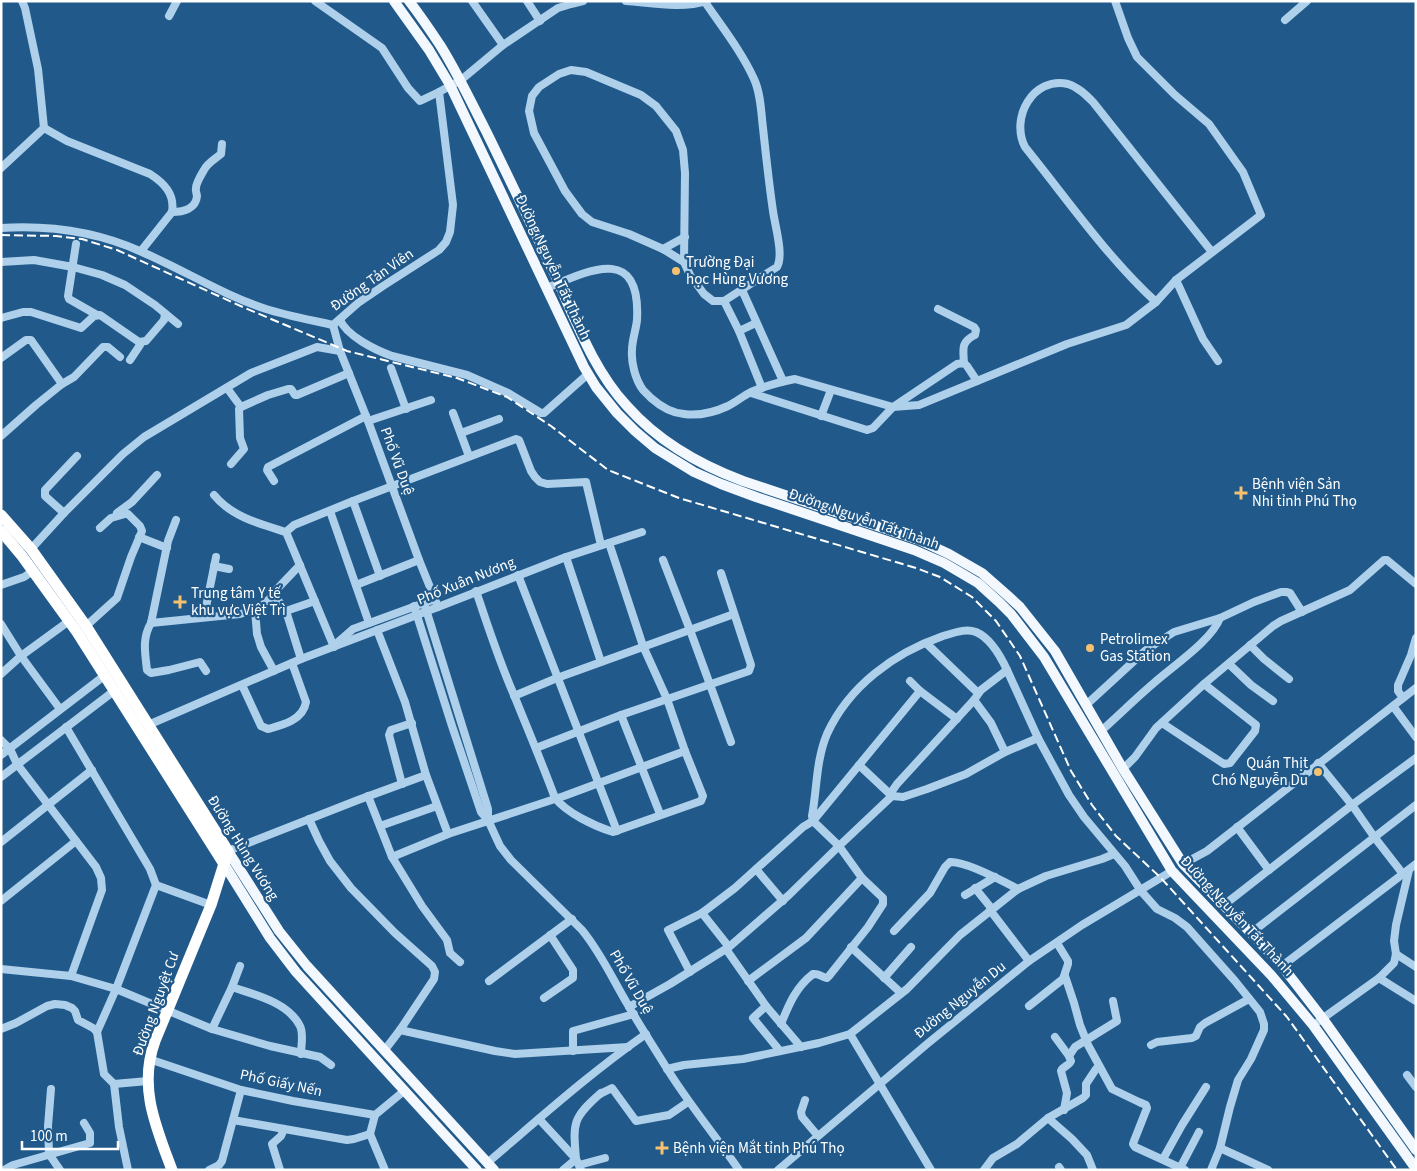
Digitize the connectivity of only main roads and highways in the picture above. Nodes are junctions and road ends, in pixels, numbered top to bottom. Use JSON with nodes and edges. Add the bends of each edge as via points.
{"nodes":[{"id":1,"x":394,"y":1,"type":"edge"},
{"id":2,"x":409,"y":1,"type":"edge"},
{"id":3,"x":701,"y":463,"type":"junction"},
{"id":4,"x":694,"y":472,"type":"junction"},
{"id":5,"x":1,"y":515,"type":"edge"},
{"id":6,"x":1,"y":531,"type":"edge"},
{"id":7,"x":1119,"y":771,"type":"junction"},
{"id":8,"x":228,"y":852,"type":"junction"},
{"id":9,"x":224,"y":864,"type":"junction"},
{"id":10,"x":1252,"y":933,"type":"junction"},
{"id":11,"x":1241,"y":943,"type":"junction"},
{"id":12,"x":420,"y":1090,"type":"junction"},
{"id":13,"x":407,"y":1095,"type":"junction"},
{"id":14,"x":1416,"y":1150,"type":"edge"},
{"id":15,"x":490,"y":1166,"type":"edge"},
{"id":16,"x":1415,"y":1168,"type":"edge"},
{"id":17,"x":172,"y":1170,"type":"edge"},
{"id":18,"x":477,"y":1170,"type":"edge"}],
"edges":[{"from":1,"to":4,"type":"main road","name":"Đường Nguyễn Tất Thành","via":[[450,86],[575,350],[596,387],[634,431]]},
{"from":2,"to":3,"type":"main road","name":"Đường Nguyễn Tất Thành","via":[[461,80],[589,350],[612,388],[644,424]]},
{"from":3,"to":4,"type":"main road"},
{"from":3,"to":7,"type":"main road","name":"Đường Nguyễn Tất Thành","via":[[723,474],[920,540],[982,573],[1008,595],[1055,652],[1101,731]]},
{"from":4,"to":7,"type":"main road","name":"Đường Nguyễn Tất Thành","via":[[914,550],[978,583],[1011,614],[1044,657]]},
{"from":5,"to":8,"type":"highway","name":"Đường Hùng Vương","via":[[32,549],[86,626]]},
{"from":6,"to":9,"type":"highway","name":"Đường Hùng Vương","via":[[69,621]]},
{"from":7,"to":10,"type":"main road","name":"Đường Nguyễn Tất Thành","via":[[1183,864]]},
{"from":7,"to":11,"type":"main road","name":"Đường Nguyễn Tất Thành","via":[[1172,871]]},
{"from":8,"to":9,"type":"highway","name":"Đường Nguyệt Cư"},
{"from":8,"to":12,"type":"main road","name":"Đường Hùng Vương","via":[[279,931],[307,966]]},
{"from":9,"to":13,"type":"main road","name":"Đường Hùng Vương","via":[[270,938],[296,972]]},
{"from":9,"to":17,"type":"highway","name":"Đường Nguyệt Cư","via":[[149,1059],[150,1106]]},
{"from":10,"to":11,"type":"main road"},
{"from":10,"to":14,"type":"main road","name":"Đường Nguyễn Tất Thành","via":[[1323,1018]]},
{"from":11,"to":16,"type":"main road","name":"Đường Nguyễn Tất Thành","via":[[1313,1025]]},
{"from":12,"to":13,"type":"main road"},
{"from":12,"to":15,"type":"main road","name":"Đường Hùng Vương"},
{"from":13,"to":18,"type":"main road","name":"Đường Hùng Vương"}]}
